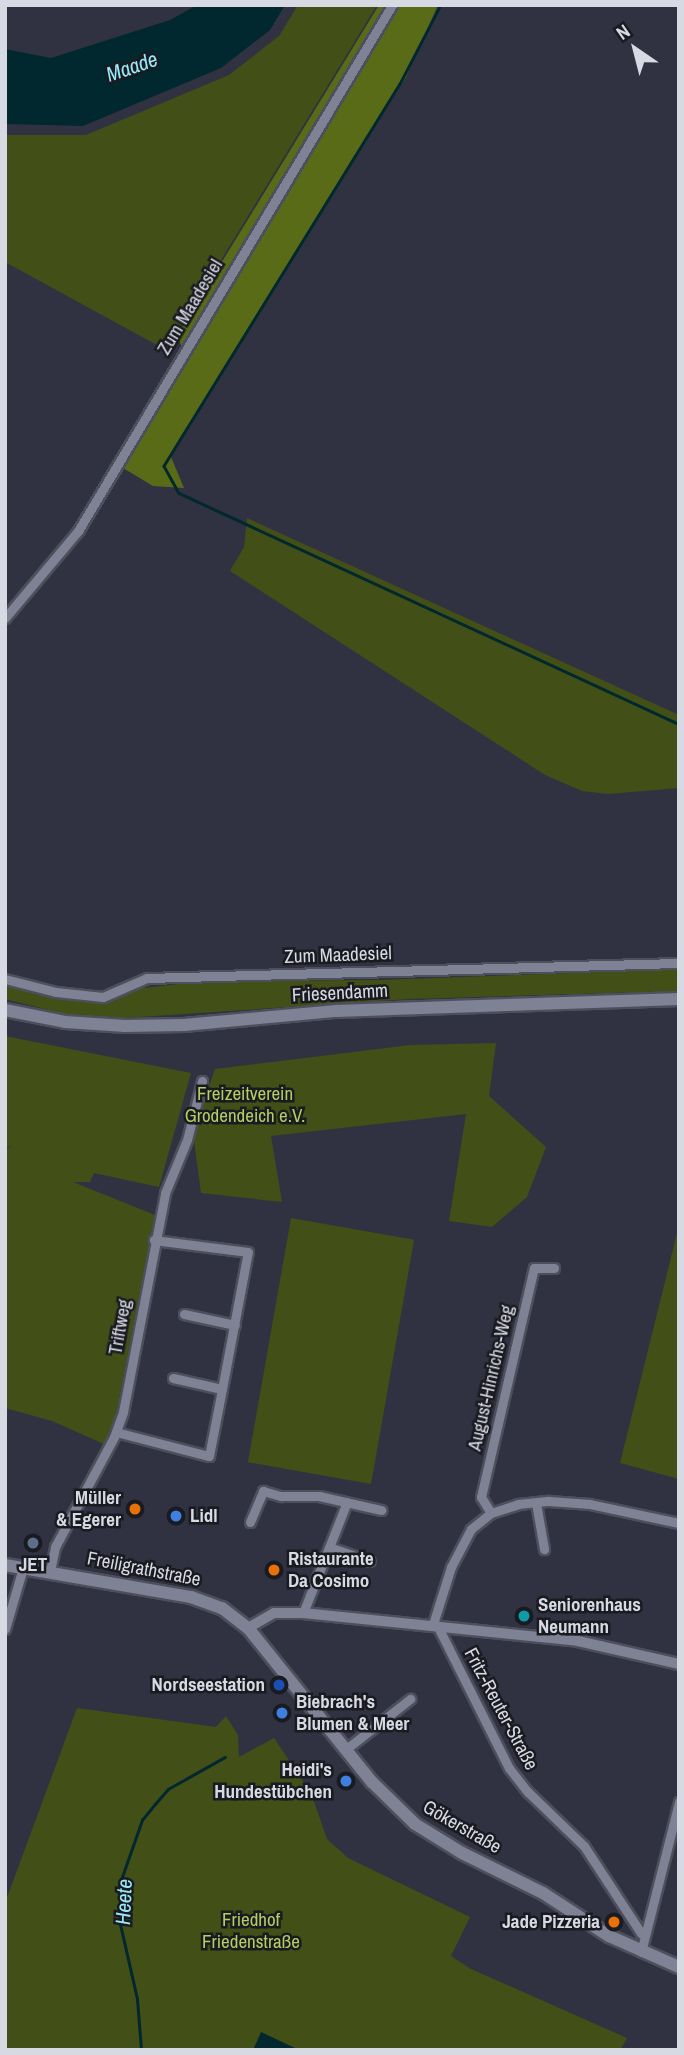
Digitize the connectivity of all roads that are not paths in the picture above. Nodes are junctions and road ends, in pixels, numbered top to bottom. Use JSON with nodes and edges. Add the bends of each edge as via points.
{"nodes":[{"id":1,"x":392,"y":5,"type":"edge"},
{"id":2,"x":5,"y":618,"type":"edge"},
{"id":3,"x":679,"y":963,"type":"edge"},
{"id":4,"x":5,"y":978,"type":"edge"},
{"id":5,"x":679,"y":999,"type":"edge"},
{"id":6,"x":5,"y":1010,"type":"edge"},
{"id":7,"x":202,"y":1081,"type":"dead end"},
{"id":8,"x":154,"y":1240,"type":"junction"},
{"id":9,"x":554,"y":1268,"type":"dead end"},
{"id":10,"x":184,"y":1314,"type":"dead end"},
{"id":11,"x":234,"y":1325,"type":"junction"},
{"id":12,"x":173,"y":1378,"type":"dead end"},
{"id":13,"x":222,"y":1389,"type":"junction"},
{"id":14,"x":116,"y":1432,"type":"junction"},
{"id":15,"x":347,"y":1502,"type":"junction"},
{"id":16,"x":536,"y":1503,"type":"junction"},
{"id":17,"x":381,"y":1510,"type":"dead end"},
{"id":18,"x":491,"y":1513,"type":"junction"},
{"id":19,"x":250,"y":1522,"type":"dead end"},
{"id":20,"x":679,"y":1523,"type":"edge"},
{"id":21,"x":329,"y":1547,"type":"junction"},
{"id":22,"x":544,"y":1549,"type":"dead end"},
{"id":23,"x":370,"y":1561,"type":"dead end"},
{"id":24,"x":5,"y":1565,"type":"edge"},
{"id":25,"x":23,"y":1568,"type":"junction"},
{"id":26,"x":50,"y":1571,"type":"junction"},
{"id":27,"x":303,"y":1613,"type":"junction"},
{"id":28,"x":435,"y":1625,"type":"junction"},
{"id":29,"x":248,"y":1628,"type":"junction"},
{"id":30,"x":5,"y":1629,"type":"edge"},
{"id":31,"x":679,"y":1664,"type":"edge"},
{"id":32,"x":411,"y":1699,"type":"dead end"},
{"id":33,"x":345,"y":1750,"type":"junction"},
{"id":34,"x":679,"y":1802,"type":"edge"},
{"id":35,"x":645,"y":1935,"type":"junction"},
{"id":36,"x":642,"y":1952,"type":"junction"},
{"id":37,"x":679,"y":1967,"type":"edge"}],
"edges":[{"from":1,"to":2,"type":"street","name":"Zum Maadesiel","via":[[78,531]]},
{"from":3,"to":4,"type":"street","name":"Zum Maadesiel","via":[[147,978],[103,997],[56,992]]},
{"from":5,"to":6,"type":"main road","name":"Friesendamm","via":[[336,1011],[137,1026],[65,1022]]},
{"from":7,"to":8,"type":"street","name":"Triftweg","via":[[187,1140],[164,1193]]},
{"from":8,"to":11,"type":"street","via":[[248,1252]]},
{"from":8,"to":14,"type":"street","name":"Triftweg"},
{"from":9,"to":18,"type":"street","name":"August-Hinrichs-Weg","via":[[534,1268],[481,1497]]},
{"from":10,"to":11,"type":"street"},
{"from":11,"to":13,"type":"street"},
{"from":12,"to":13,"type":"street"},
{"from":13,"to":14,"type":"street","via":[[209,1456]]},
{"from":14,"to":26,"type":"street","name":"Triftweg","via":[[55,1548]]},
{"from":15,"to":17,"type":"street"},
{"from":15,"to":19,"type":"street","via":[[263,1491]]},
{"from":15,"to":21,"type":"street"},
{"from":16,"to":18,"type":"street"},
{"from":16,"to":20,"type":"street","via":[[590,1504]]},
{"from":16,"to":22,"type":"street"},
{"from":18,"to":28,"type":"street","via":[[471,1529],[456,1558]]},
{"from":21,"to":23,"type":"street"},
{"from":21,"to":27,"type":"street"},
{"from":24,"to":25,"type":"main road","name":"Freiligrathstraße"},
{"from":25,"to":26,"type":"main road","name":"Freiligrathstraße"},
{"from":25,"to":30,"type":"street"},
{"from":26,"to":29,"type":"main road","name":"Freiligrathstraße","via":[[191,1597],[222,1608]]},
{"from":27,"to":28,"type":"street"},
{"from":27,"to":29,"type":"street","via":[[274,1613]]},
{"from":28,"to":31,"type":"street","via":[[579,1641]]},
{"from":28,"to":35,"type":"street","name":"Fritz-Reuter-Straße","via":[[509,1768],[527,1792],[584,1846]]},
{"from":29,"to":33,"type":"main road","name":"Gökerstraße"},
{"from":32,"to":33,"type":"street"},
{"from":33,"to":36,"type":"main road","name":"Gökerstraße","via":[[415,1824]]},
{"from":34,"to":35,"type":"street"},
{"from":35,"to":36,"type":"street"},
{"from":36,"to":37,"type":"main road","name":"Gökerstraße"}]}
